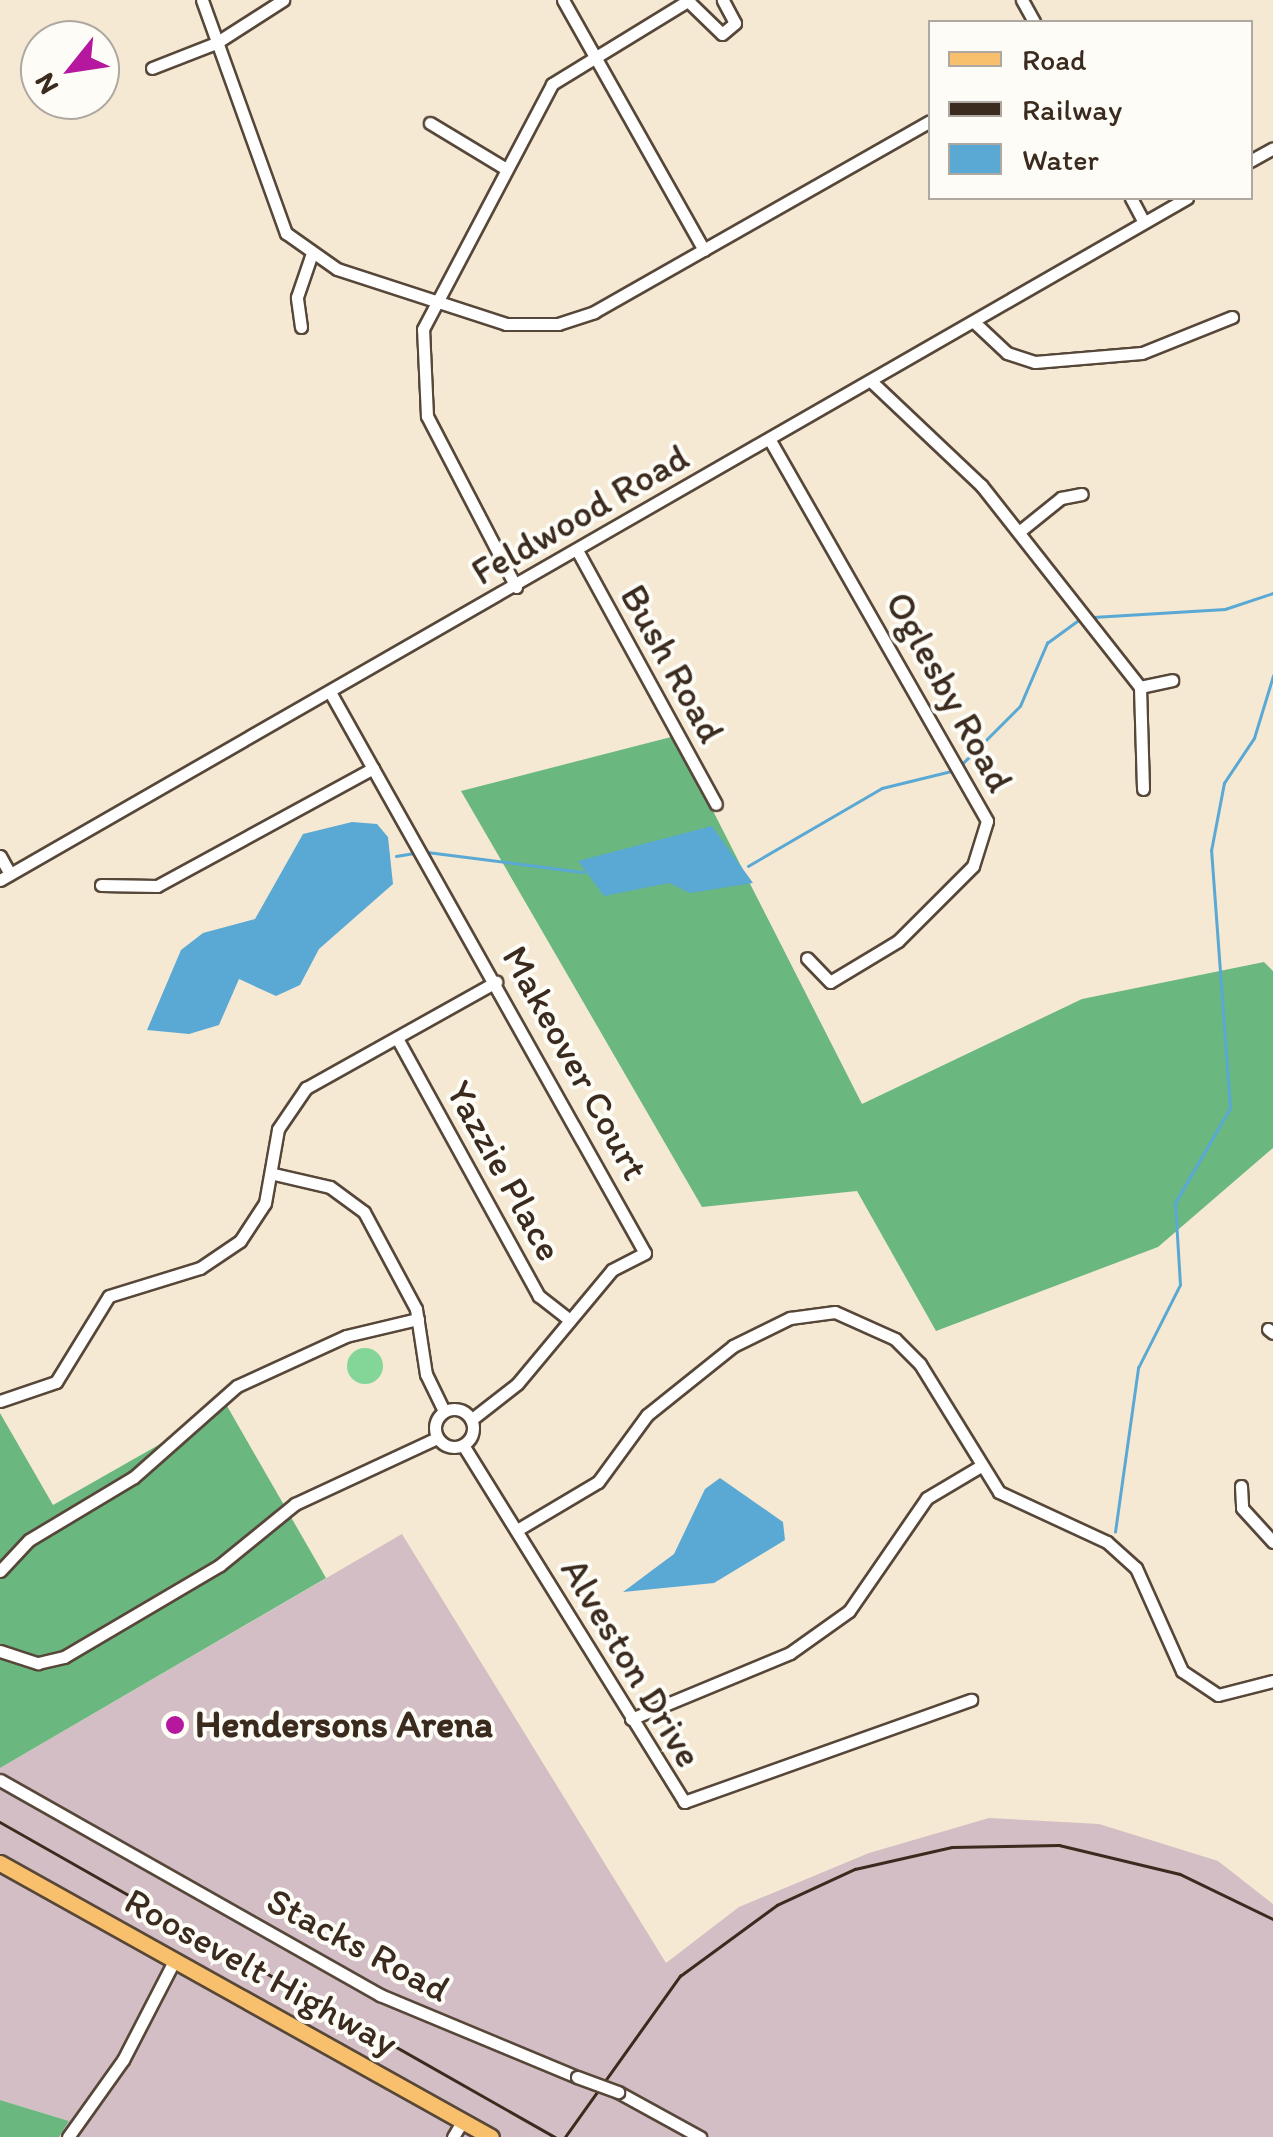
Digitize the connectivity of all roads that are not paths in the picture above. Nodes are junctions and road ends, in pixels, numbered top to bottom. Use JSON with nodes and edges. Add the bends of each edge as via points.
{"nodes":[{"id":1,"x":202,"y":0,"type":"edge"},
{"id":2,"x":283,"y":0,"type":"edge"},
{"id":3,"x":562,"y":0,"type":"edge"},
{"id":4,"x":723,"y":0,"type":"edge"},
{"id":5,"x":689,"y":1,"type":"edge"},
{"id":6,"x":216,"y":43,"type":"junction"},
{"id":7,"x":594,"y":55,"type":"junction"},
{"id":8,"x":152,"y":68,"type":"dead end"},
{"id":9,"x":928,"y":122,"type":"edge"},
{"id":10,"x":430,"y":123,"type":"dead end"},
{"id":11,"x":503,"y":167,"type":"junction"},
{"id":12,"x":1132,"y":200,"type":"edge"},
{"id":13,"x":1184,"y":200,"type":"edge"},
{"id":14,"x":1144,"y":222,"type":"junction"},
{"id":15,"x":704,"y":250,"type":"junction"},
{"id":16,"x":312,"y":256,"type":"junction"},
{"id":17,"x":432,"y":301,"type":"junction"},
{"id":18,"x":1232,"y":317,"type":"dead end"},
{"id":19,"x":974,"y":322,"type":"junction"},
{"id":20,"x":302,"y":327,"type":"dead end"},
{"id":21,"x":873,"y":383,"type":"junction"},
{"id":22,"x":771,"y":442,"type":"junction"},
{"id":23,"x":1082,"y":494,"type":"dead end"},
{"id":24,"x":1020,"y":531,"type":"junction"},
{"id":25,"x":578,"y":552,"type":"junction"},
{"id":26,"x":516,"y":587,"type":"junction"},
{"id":27,"x":1172,"y":680,"type":"dead end"},
{"id":28,"x":1140,"y":687,"type":"junction"},
{"id":29,"x":330,"y":692,"type":"junction"},
{"id":30,"x":374,"y":768,"type":"junction"},
{"id":31,"x":1142,"y":789,"type":"dead end"},
{"id":32,"x":716,"y":804,"type":"dead end"},
{"id":33,"x":0,"y":856,"type":"edge"},
{"id":34,"x":4,"y":876,"type":"edge"},
{"id":35,"x":102,"y":886,"type":"dead end"},
{"id":36,"x":806,"y":958,"type":"dead end"},
{"id":37,"x":496,"y":982,"type":"junction"},
{"id":38,"x":398,"y":1040,"type":"junction"},
{"id":39,"x":274,"y":1174,"type":"junction"},
{"id":40,"x":418,"y":1319,"type":"junction"},
{"id":41,"x":570,"y":1320,"type":"junction"},
{"id":42,"x":0,"y":1401,"type":"edge"},
{"id":43,"x":444,"y":1411,"type":"junction"},
{"id":44,"x":471,"y":1420,"type":"junction"},
{"id":45,"x":437,"y":1438,"type":"junction"},
{"id":46,"x":463,"y":1445,"type":"junction"},
{"id":47,"x":979,"y":1467,"type":"junction"},
{"id":48,"x":1241,"y":1486,"type":"dead end"},
{"id":49,"x":517,"y":1530,"type":"junction"},
{"id":50,"x":1273,"y":1542,"type":"edge"},
{"id":51,"x":0,"y":1571,"type":"edge"},
{"id":52,"x":0,"y":1652,"type":"edge"},
{"id":53,"x":1273,"y":1681,"type":"edge"},
{"id":54,"x":971,"y":1700,"type":"dead end"},
{"id":55,"x":631,"y":1719,"type":"junction"},
{"id":56,"x":0,"y":1780,"type":"edge"},
{"id":57,"x":0,"y":1863,"type":"edge"},
{"id":58,"x":174,"y":1961,"type":"junction"},
{"id":59,"x":462,"y":2122,"type":"junction"},
{"id":60,"x":68,"y":2137,"type":"edge"},
{"id":61,"x":453,"y":2137,"type":"edge"},
{"id":62,"x":490,"y":2137,"type":"edge"},
{"id":63,"x":700,"y":2137,"type":"edge"}],
"edges":[{"from":1,"to":6,"type":"street"},
{"from":2,"to":6,"type":"street"},
{"from":3,"to":7,"type":"street"},
{"from":4,"to":5,"type":"street","via":[[735,23],[722,34]]},
{"from":5,"to":7,"type":"street"},
{"from":6,"to":8,"type":"street"},
{"from":6,"to":16,"type":"street","via":[[268,204]]},
{"from":7,"to":11,"type":"street","via":[[552,84]]},
{"from":7,"to":15,"type":"street"},
{"from":9,"to":15,"type":"street"},
{"from":10,"to":11,"type":"street"},
{"from":11,"to":17,"type":"street"},
{"from":12,"to":14,"type":"street"},
{"from":13,"to":14,"type":"street","name":"Feldwood Road"},
{"from":14,"to":19,"type":"street","name":"Feldwood Road"},
{"from":15,"to":17,"type":"street","via":[[558,324],[506,324]]},
{"from":16,"to":17,"type":"street"},
{"from":16,"to":20,"type":"street","via":[[297,298]]},
{"from":17,"to":26,"type":"street","via":[[420,359],[427,416]]},
{"from":18,"to":19,"type":"street","via":[[1142,353],[1035,362],[1007,353]]},
{"from":19,"to":21,"type":"street","name":"Feldwood Road"},
{"from":21,"to":22,"type":"street","name":"Feldwood Road"},
{"from":21,"to":24,"type":"street"},
{"from":22,"to":25,"type":"street","name":"Feldwood Road"},
{"from":22,"to":36,"type":"street","name":"Oglesby Road","via":[[986,821],[983,850],[946,900],[830,982]]},
{"from":23,"to":24,"type":"street","via":[[1061,498]]},
{"from":24,"to":28,"type":"street"},
{"from":25,"to":26,"type":"street","name":"Feldwood Road"},
{"from":25,"to":32,"type":"street","name":"Bush Road"},
{"from":26,"to":29,"type":"street","name":"Feldwood Road"},
{"from":27,"to":28,"type":"street"},
{"from":28,"to":31,"type":"street"},
{"from":29,"to":30,"type":"street","name":"Makeover Court"},
{"from":29,"to":34,"type":"street","name":"Feldwood Road"},
{"from":30,"to":35,"type":"street","via":[[156,886]]},
{"from":30,"to":37,"type":"street","name":"Makeover Court"},
{"from":33,"to":34,"type":"street"},
{"from":37,"to":38,"type":"street"},
{"from":37,"to":41,"type":"street","name":"Makeover Court","via":[[645,1253],[612,1270]]},
{"from":38,"to":39,"type":"street","via":[[295,1098],[278,1129]]},
{"from":38,"to":41,"type":"street","name":"Yazzie Place","via":[[538,1296]]},
{"from":39,"to":40,"type":"street","via":[[330,1186],[356,1204]]},
{"from":39,"to":42,"type":"street","via":[[230,1250],[109,1296],[62,1376]]},
{"from":40,"to":43,"type":"street","via":[[426,1374]]},
{"from":40,"to":51,"type":"street","via":[[346,1336],[250,1378],[134,1477],[29,1540]]},
{"from":41,"to":44,"type":"street","name":"Makeover Court","via":[[517,1384]]},
{"from":43,"to":44,"type":"street"},
{"from":43,"to":45,"type":"street"},
{"from":44,"to":46,"type":"street"},
{"from":45,"to":46,"type":"street"},
{"from":45,"to":52,"type":"street","via":[[295,1504],[220,1565],[64,1657],[38,1664]]},
{"from":46,"to":49,"type":"street","name":"Alveston Drive"},
{"from":47,"to":49,"type":"street","via":[[895,1339],[835,1312],[790,1318],[733,1346],[648,1414],[598,1482]]},
{"from":47,"to":53,"type":"street","via":[[1016,1504],[1107,1542],[1136,1568],[1168,1644],[1197,1684],[1238,1695]]},
{"from":47,"to":55,"type":"street","via":[[927,1498],[849,1611],[790,1653]]},
{"from":48,"to":50,"type":"street","via":[[1242,1508]]},
{"from":49,"to":55,"type":"street","name":"Alveston Drive"},
{"from":54,"to":55,"type":"street","name":"Alveston Drive","via":[[690,1803],[674,1795]]},
{"from":56,"to":63,"type":"street","name":"Stacks Road","bridge":true,"via":[[380,1994],[618,2092]]},
{"from":57,"to":58,"type":"main road","name":"Roosevelt Highway"},
{"from":58,"to":59,"type":"main road","name":"Roosevelt Highway"},
{"from":58,"to":60,"type":"street","via":[[123,2060]]},
{"from":59,"to":61,"type":"street"},
{"from":59,"to":62,"type":"main road","name":"Roosevelt Highway"}]}
